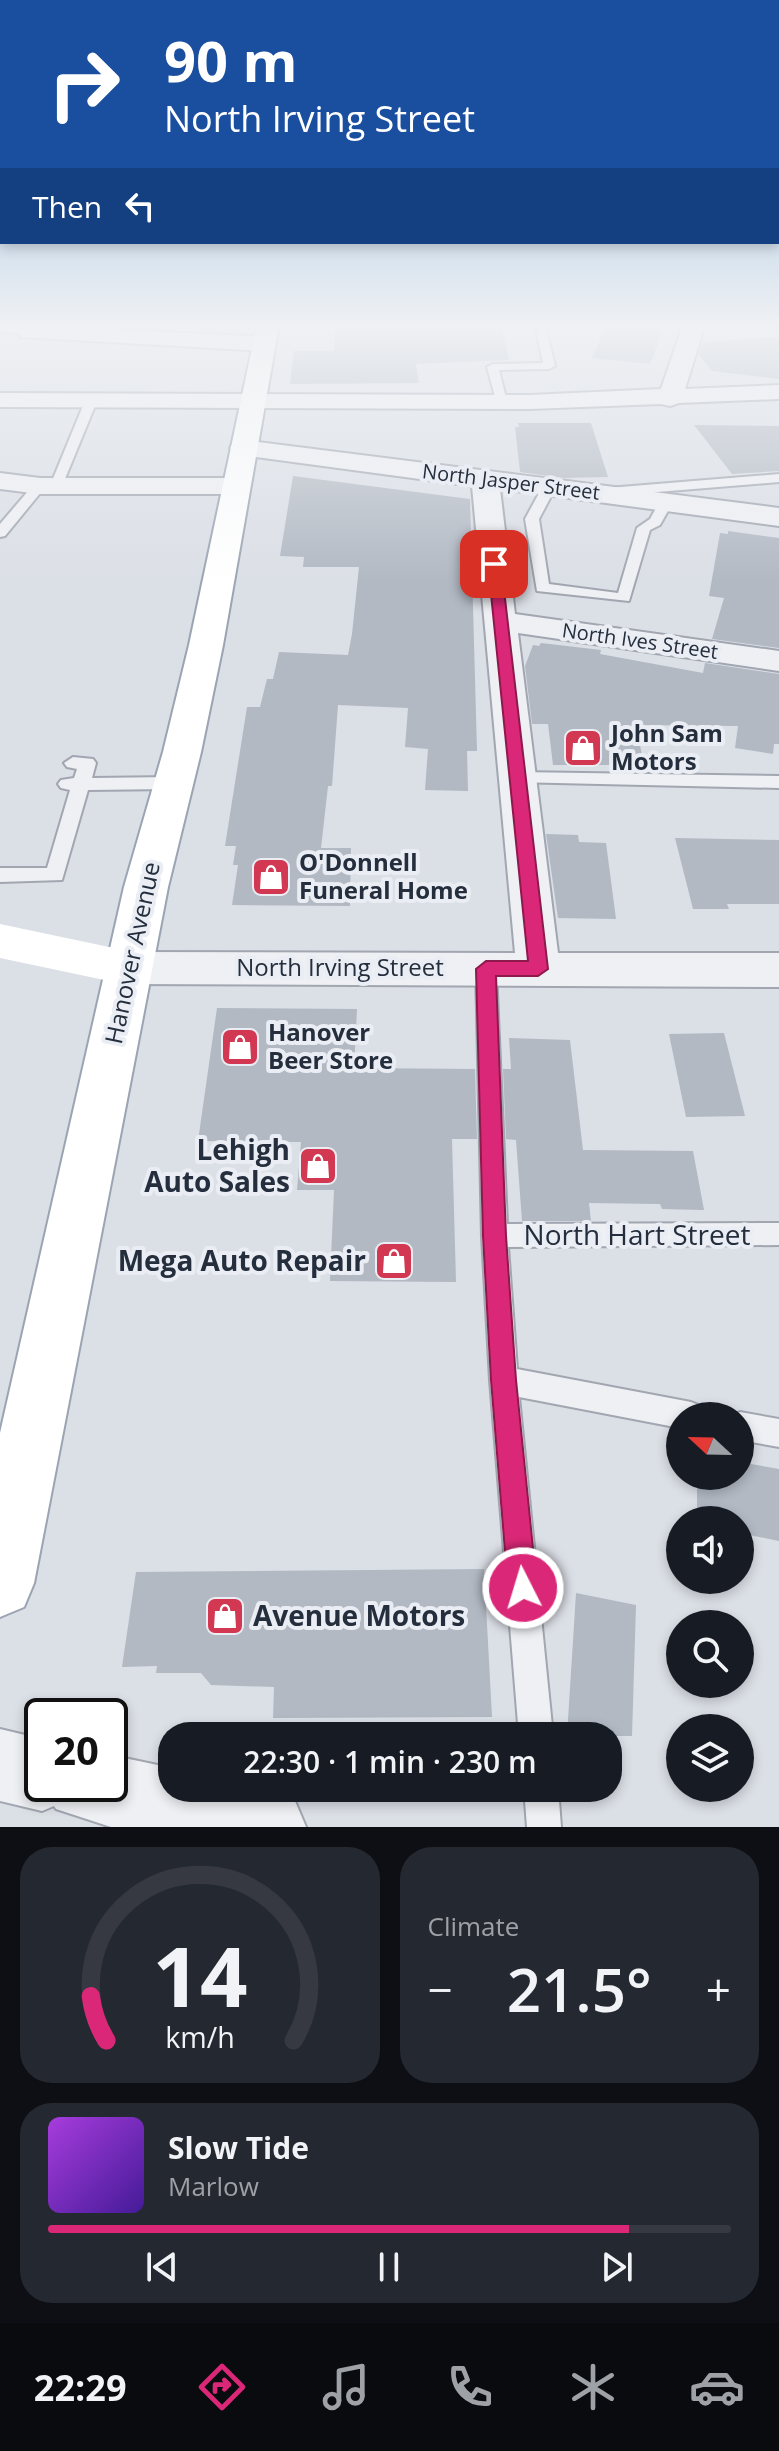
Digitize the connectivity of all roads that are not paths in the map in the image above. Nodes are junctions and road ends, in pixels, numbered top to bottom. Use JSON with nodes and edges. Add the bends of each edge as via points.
{"nodes":[{"id":1,"x":86,"y":410,"type":"edge"},
{"id":2,"x":250,"y":410,"type":"edge"},
{"id":3,"x":243,"y":448,"type":"junction"},
{"id":4,"x":779,"y":478,"type":"edge"},
{"id":5,"x":485,"y":479,"type":"junction"},
{"id":6,"x":0,"y":481,"type":"edge"},
{"id":7,"x":48,"y":486,"type":"junction"},
{"id":8,"x":236,"y":486,"type":"junction"},
{"id":9,"x":546,"y":492,"type":"junction"},
{"id":10,"x":595,"y":493,"type":"junction"},
{"id":11,"x":662,"y":508,"type":"junction"},
{"id":12,"x":779,"y":517,"type":"edge"},
{"id":13,"x":0,"y":533,"type":"edge"},
{"id":14,"x":500,"y":621,"type":"junction"},
{"id":15,"x":779,"y":661,"type":"edge"},
{"id":16,"x":73,"y":763,"type":"dead end"},
{"id":17,"x":518,"y":778,"type":"junction"},
{"id":18,"x":779,"y":782,"type":"edge"},
{"id":19,"x":172,"y":783,"type":"junction"},
{"id":20,"x":74,"y":784,"type":"junction"},
{"id":21,"x":0,"y":875,"type":"edge"},
{"id":22,"x":0,"y":941,"type":"edge"},
{"id":23,"x":128,"y":968,"type":"junction"},
{"id":24,"x":486,"y":969,"type":"junction"},
{"id":25,"x":538,"y":969,"type":"junction"},
{"id":26,"x":779,"y":970,"type":"edge"},
{"id":27,"x":779,"y":1234,"type":"edge"},
{"id":28,"x":495,"y":1236,"type":"junction"},
{"id":29,"x":504,"y":1380,"type":"junction"},
{"id":30,"x":666,"y":1411,"type":"edge"},
{"id":31,"x":754,"y":1429,"type":"edge"},
{"id":32,"x":779,"y":1433,"type":"edge"},
{"id":33,"x":0,"y":1583,"type":"edge"},
{"id":34,"x":535,"y":1722,"type":"edge"},
{"id":35,"x":0,"y":1765,"type":"edge"},
{"id":36,"x":24,"y":1771,"type":"edge"},
{"id":37,"x":128,"y":1795,"type":"edge"},
{"id":38,"x":542,"y":1802,"type":"edge"},
{"id":39,"x":245,"y":1824,"type":"edge"},
{"id":40,"x":544,"y":1827,"type":"edge"}],
"edges":[{"from":1,"to":7,"type":"lane"},
{"from":2,"to":3,"type":"main road","name":"Hanover Avenue"},
{"from":3,"to":5,"type":"street","name":"North Jasper Street"},
{"from":3,"to":8,"type":"main road","name":"Hanover Avenue"},
{"from":4,"to":10,"type":"lane"},
{"from":5,"to":9,"type":"street","name":"North Jasper Street"},
{"from":5,"to":14,"type":"street"},
{"from":6,"to":7,"type":"street"},
{"from":7,"to":8,"type":"street"},
{"from":7,"to":13,"type":"lane"},
{"from":8,"to":19,"type":"main road","name":"Hanover Avenue","via":[[206,645]]},
{"from":9,"to":10,"type":"street","name":"North Jasper Street"},
{"from":9,"to":11,"type":"lane","via":[[532,519],[542,588],[624,598],[644,528],[655,522]]},
{"from":10,"to":11,"type":"street","name":"North Jasper Street"},
{"from":11,"to":12,"type":"street","name":"North Jasper Street"},
{"from":14,"to":15,"type":"street","name":"North Ives Street"},
{"from":14,"to":17,"type":"street"},
{"from":16,"to":20,"type":"lane","via":[[87,763]]},
{"from":17,"to":18,"type":"lane"},
{"from":17,"to":25,"type":"street"},
{"from":19,"to":20,"type":"lane"},
{"from":19,"to":23,"type":"main road","name":"Hanover Avenue"},
{"from":20,"to":21,"type":"lane","via":[[57,838],[55,875]]},
{"from":22,"to":23,"type":"main road","name":"North Irving Street"},
{"from":23,"to":24,"type":"street","name":"North Irving Street"},
{"from":23,"to":33,"type":"main road","name":"Hanover Avenue"},
{"from":24,"to":25,"type":"street","name":"North Irving Street"},
{"from":24,"to":28,"type":"lane"},
{"from":25,"to":26,"type":"street","name":"North Irving Street"},
{"from":27,"to":28,"type":"lane","name":"North Hart Street"},
{"from":28,"to":29,"type":"lane"},
{"from":29,"to":30,"type":"lane"},
{"from":29,"to":34,"type":"lane"},
{"from":31,"to":32,"type":"lane"},
{"from":35,"to":36,"type":"street"},
{"from":37,"to":39,"type":"street"},
{"from":38,"to":40,"type":"lane"}]}
